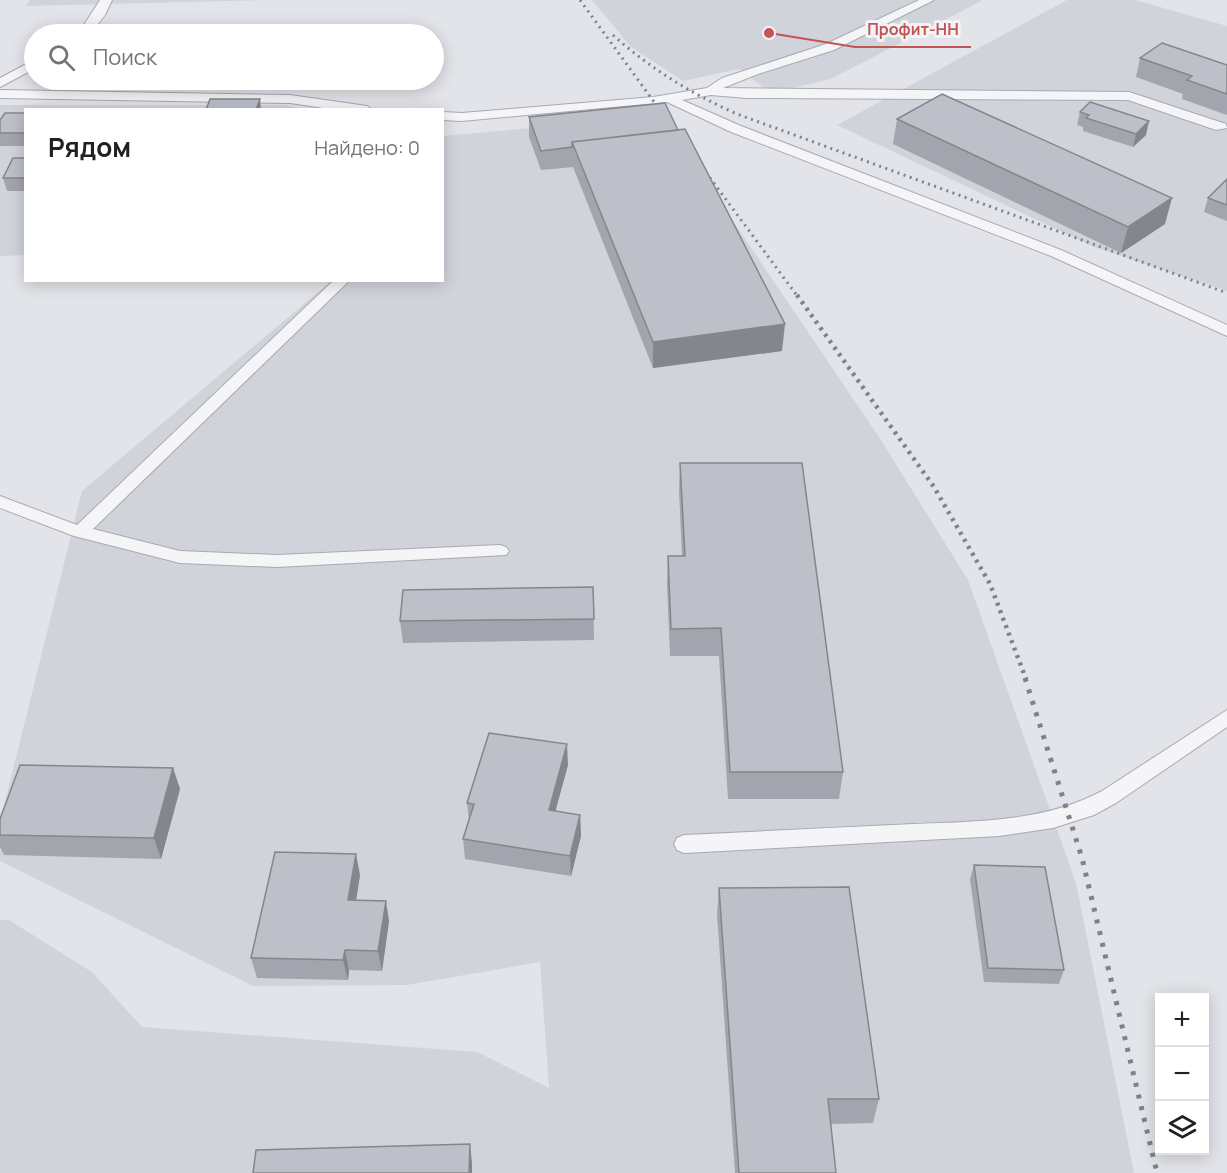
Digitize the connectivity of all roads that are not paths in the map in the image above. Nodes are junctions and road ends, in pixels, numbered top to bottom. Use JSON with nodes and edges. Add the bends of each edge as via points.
{"nodes":[{"id":1,"x":106,"y":0,"type":"edge"},
{"id":2,"x":928,"y":0,"type":"edge"},
{"id":3,"x":92,"y":24,"type":"edge"},
{"id":4,"x":24,"y":70,"type":"edge"},
{"id":5,"x":0,"y":83,"type":"edge"},
{"id":6,"x":711,"y":91,"type":"junction"},
{"id":7,"x":0,"y":94,"type":"edge"},
{"id":8,"x":670,"y":99,"type":"junction"},
{"id":9,"x":353,"y":108,"type":"edge"},
{"id":10,"x":444,"y":116,"type":"edge"},
{"id":11,"x":1221,"y":127,"type":"dead end"},
{"id":12,"x":341,"y":282,"type":"edge"},
{"id":13,"x":1227,"y":331,"type":"edge"},
{"id":14,"x":0,"y":502,"type":"edge"},
{"id":15,"x":80,"y":532,"type":"junction"},
{"id":16,"x":500,"y":551,"type":"dead end"},
{"id":17,"x":1227,"y":717,"type":"edge"},
{"id":18,"x":684,"y":844,"type":"dead end"}],
"edges":[{"from":1,"to":3,"type":"lane"},
{"from":2,"to":6,"type":"lane","via":[[830,48],[726,81]]},
{"from":4,"to":5,"type":"lane"},
{"from":6,"to":8,"type":"lane"},
{"from":6,"to":11,"type":"lane","via":[[1129,96]]},
{"from":7,"to":9,"type":"lane","via":[[290,99]]},
{"from":8,"to":10,"type":"lane"},
{"from":8,"to":13,"type":"lane","via":[[736,129],[1056,253]]},
{"from":12,"to":15,"type":"lane"},
{"from":14,"to":15,"type":"lane"},
{"from":15,"to":16,"type":"lane","via":[[180,557],[277,561]]},
{"from":17,"to":18,"type":"lane","via":[[1109,797],[1053,820],[999,828]]}]}
